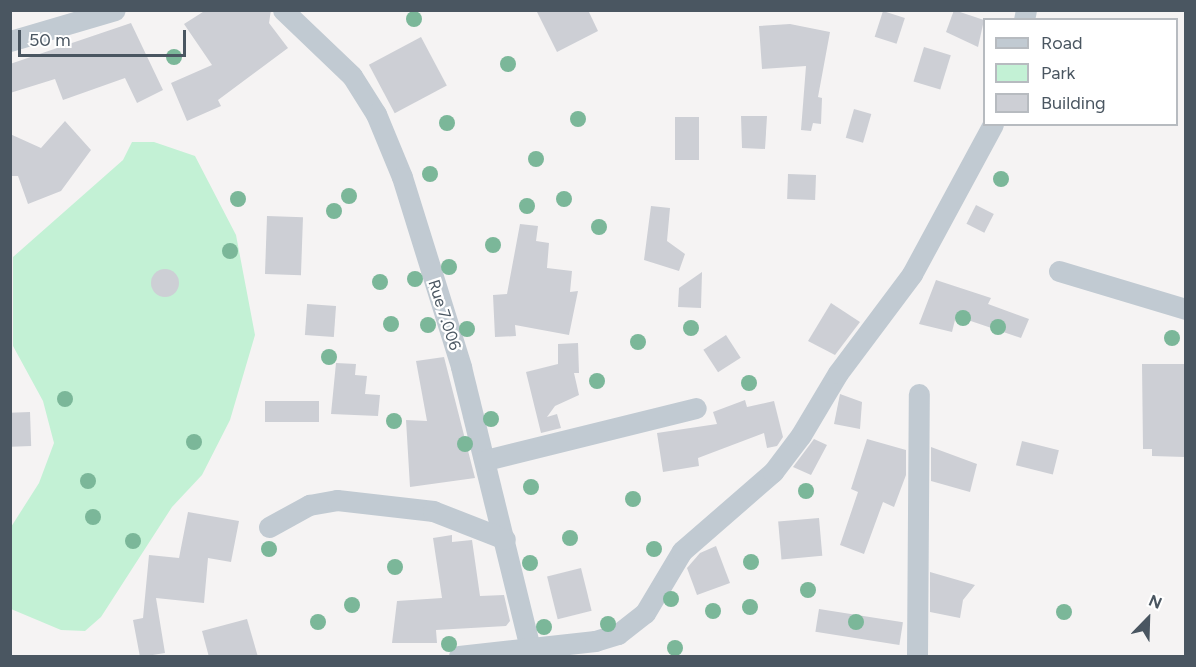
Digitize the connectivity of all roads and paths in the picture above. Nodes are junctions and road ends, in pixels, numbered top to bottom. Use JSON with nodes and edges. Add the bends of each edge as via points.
{"nodes":[{"id":1,"x":115,"y":10,"type":"edge"},
{"id":2,"x":283,"y":10,"type":"edge"},
{"id":3,"x":10,"y":41,"type":"edge"},
{"id":4,"x":992,"y":126,"type":"edge"},
{"id":5,"x":1059,"y":271,"type":"dead end"},
{"id":6,"x":1185,"y":309,"type":"edge"},
{"id":7,"x":919,"y":394,"type":"dead end"},
{"id":8,"x":696,"y":408,"type":"dead end"},
{"id":9,"x":486,"y":460,"type":"junction"},
{"id":10,"x":269,"y":527,"type":"dead end"},
{"id":11,"x":505,"y":539,"type":"junction"},
{"id":12,"x":532,"y":652,"type":"edge"},
{"id":13,"x":459,"y":657,"type":"edge"},
{"id":14,"x":917,"y":657,"type":"edge"}],
"edges":[{"from":1,"to":3,"type":"street"},
{"from":2,"to":9,"type":"street","name":"Rue 7.006","via":[[352,76],[376,114],[402,177]]},
{"from":4,"to":12,"type":"street","via":[[912,274],[773,472],[682,551],[645,613],[618,634]]},
{"from":5,"to":6,"type":"street"},
{"from":7,"to":14,"type":"street"},
{"from":8,"to":9,"type":"street"},
{"from":9,"to":11,"type":"street","name":"Rue 7.006"},
{"from":10,"to":11,"type":"street","via":[[309,505],[337,500],[433,511]]},
{"from":11,"to":12,"type":"street","name":"Rue 7.006"},
{"from":12,"to":13,"type":"street"}]}
